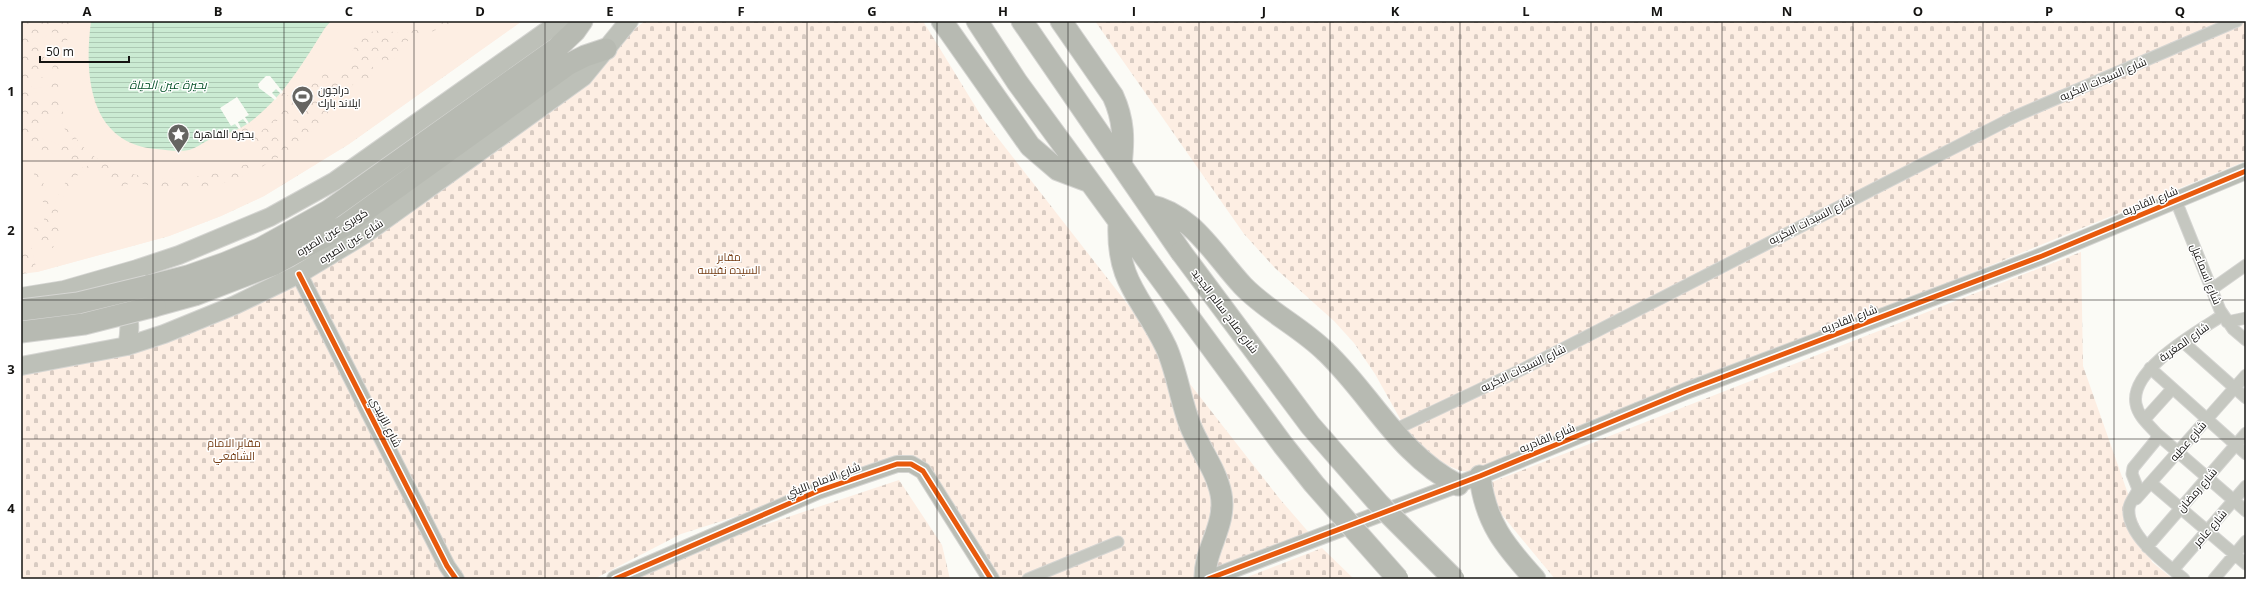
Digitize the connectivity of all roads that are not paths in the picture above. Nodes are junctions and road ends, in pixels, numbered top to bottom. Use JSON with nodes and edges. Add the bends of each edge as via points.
{"nodes":[{"id":1,"x":561,"y":21,"type":"edge"},
{"id":2,"x":582,"y":21,"type":"edge"},
{"id":3,"x":630,"y":21,"type":"edge"},
{"id":4,"x":942,"y":21,"type":"edge"},
{"id":5,"x":977,"y":21,"type":"edge"},
{"id":6,"x":1022,"y":21,"type":"edge"},
{"id":7,"x":1061,"y":21,"type":"edge"},
{"id":8,"x":2237,"y":21,"type":"edge"},
{"id":9,"x":606,"y":50,"type":"junction"},
{"id":10,"x":1121,"y":165,"type":"junction"},
{"id":11,"x":2246,"y":171,"type":"edge"},
{"id":12,"x":1090,"y":182,"type":"junction"},
{"id":13,"x":2176,"y":201,"type":"junction"},
{"id":14,"x":1149,"y":205,"type":"junction"},
{"id":15,"x":1119,"y":222,"type":"junction"},
{"id":16,"x":2246,"y":265,"type":"edge"},
{"id":17,"x":299,"y":274,"type":"junction"},
{"id":18,"x":99,"y":281,"type":"junction"},
{"id":19,"x":2212,"y":289,"type":"junction"},
{"id":20,"x":21,"y":297,"type":"edge"},
{"id":21,"x":21,"y":310,"type":"edge"},
{"id":22,"x":2246,"y":318,"type":"edge"},
{"id":23,"x":2225,"y":319,"type":"junction"},
{"id":24,"x":21,"y":332,"type":"edge"},
{"id":25,"x":2246,"y":340,"type":"edge"},
{"id":26,"x":2183,"y":342,"type":"junction"},
{"id":27,"x":127,"y":346,"type":"junction"},
{"id":28,"x":21,"y":366,"type":"edge"},
{"id":29,"x":2150,"y":368,"type":"junction"},
{"id":30,"x":2246,"y":375,"type":"edge"},
{"id":31,"x":2234,"y":388,"type":"junction"},
{"id":32,"x":2172,"y":389,"type":"junction"},
{"id":33,"x":2246,"y":398,"type":"edge"},
{"id":34,"x":2144,"y":420,"type":"junction"},
{"id":35,"x":2207,"y":420,"type":"junction"},
{"id":36,"x":1392,"y":431,"type":"junction"},
{"id":37,"x":2246,"y":433,"type":"edge"},
{"id":38,"x":2157,"y":434,"type":"junction"},
{"id":39,"x":2236,"y":445,"type":"junction"},
{"id":40,"x":2178,"y":452,"type":"junction"},
{"id":41,"x":2246,"y":454,"type":"edge"},
{"id":42,"x":1480,"y":476,"type":"junction"},
{"id":43,"x":2208,"y":477,"type":"junction"},
{"id":44,"x":2152,"y":482,"type":"junction"},
{"id":45,"x":1458,"y":484,"type":"junction"},
{"id":46,"x":2246,"y":486,"type":"edge"},
{"id":47,"x":2234,"y":500,"type":"junction"},
{"id":48,"x":2129,"y":507,"type":"junction"},
{"id":49,"x":2181,"y":508,"type":"junction"},
{"id":50,"x":2246,"y":511,"type":"edge"},
{"id":51,"x":2208,"y":530,"type":"junction"},
{"id":52,"x":2246,"y":541,"type":"edge"},
{"id":53,"x":1118,"y":542,"type":"dead end"},
{"id":54,"x":2147,"y":548,"type":"junction"},
{"id":55,"x":2235,"y":554,"type":"junction"},
{"id":56,"x":2246,"y":564,"type":"edge"},
{"id":57,"x":2173,"y":570,"type":"junction"},
{"id":58,"x":456,"y":579,"type":"edge"},
{"id":59,"x":616,"y":579,"type":"edge"},
{"id":60,"x":990,"y":579,"type":"edge"},
{"id":61,"x":1028,"y":579,"type":"edge"},
{"id":62,"x":1205,"y":579,"type":"edge"},
{"id":63,"x":1208,"y":579,"type":"edge"},
{"id":64,"x":1398,"y":579,"type":"edge"},
{"id":65,"x":1454,"y":579,"type":"edge"},
{"id":66,"x":1535,"y":579,"type":"edge"},
{"id":67,"x":2184,"y":579,"type":"edge"},
{"id":68,"x":2214,"y":579,"type":"edge"}],
"edges":[{"from":1,"to":18,"type":"main road","via":[[316,192],[270,217],[179,255]]},
{"from":2,"to":21,"type":"highway","name":"كوبرى عين الصيره","bridge":true,"via":[[557,48],[360,189],[328,211],[261,248],[188,276],[111,296]]},
{"from":3,"to":9,"type":"main road","name":"شارع عين الصيره"},
{"from":4,"to":12,"type":"highway","via":[[1030,146],[1058,170]]},
{"from":5,"to":12,"type":"highway","via":[[1017,82]]},
{"from":6,"to":10,"type":"highway","name":"شارع صلاح سالم الجديد"},
{"from":7,"to":10,"type":"highway","via":[[1110,91],[1118,107],[1124,128]]},
{"from":8,"to":36,"type":"street","name":"شارع السيدات البكريه","via":[[2016,116],[1525,368]]},
{"from":9,"to":17,"type":"main road","name":"شارع عين الصيره","via":[[583,77],[365,234]]},
{"from":9,"to":24,"type":"highway","name":"كوبرى عين الصيره","bridge":true,"via":[[569,64],[373,207],[298,253],[236,280],[188,297],[84,324]]},
{"from":10,"to":14,"type":"highway","name":"شارع صلاح سالم الجديد"},
{"from":11,"to":13,"type":"street","name":"شارع القادريه"},
{"from":12,"to":15,"type":"highway"},
{"from":13,"to":19,"type":"street","name":"شارع اسماعيل"},
{"from":13,"to":42,"type":"street","name":"شارع القادريه","via":[[2042,256],[1686,391]]},
{"from":14,"to":36,"type":"highway","via":[[1168,210],[1186,221],[1258,300],[1312,340],[1339,364]]},
{"from":14,"to":65,"type":"highway","name":"شارع صلاح سالم الجديد","bridge":true,"via":[[1310,425],[1379,504]]},
{"from":15,"to":62,"type":"highway","via":[[1119,246],[1127,280],[1166,346],[1190,425],[1215,474],[1221,494],[1222,516],[1206,562]]},
{"from":15,"to":64,"type":"highway","bridge":true,"via":[[1305,473]]},
{"from":16,"to":19,"type":"street"},
{"from":17,"to":27,"type":"main road","name":"شارع عين الصيره","via":[[235,305]]},
{"from":17,"to":58,"type":"street","name":"شارع الزبيدي","via":[[447,566]]},
{"from":18,"to":20,"type":"main road"},
{"from":18,"to":27,"type":"main road","via":[[112,287],[129,314]]},
{"from":19,"to":23,"type":"street","name":"شارع اسماعيل"},
{"from":22,"to":23,"type":"street"},
{"from":23,"to":25,"type":"street","name":"شارع اسماعيل"},
{"from":23,"to":26,"type":"street","name":"شارع المغرية"},
{"from":26,"to":29,"type":"street","name":"شارع المغرية","via":[[2160,357]]},
{"from":26,"to":31,"type":"street"},
{"from":27,"to":28,"type":"main road","name":"شارع عين الصيره"},
{"from":29,"to":32,"type":"street"},
{"from":29,"to":34,"type":"street","name":"شارع المغرية","via":[[2135,397],[2138,411]]},
{"from":30,"to":31,"type":"street","name":"شارع عطيه"},
{"from":31,"to":33,"type":"street"},
{"from":31,"to":35,"type":"street","name":"شارع عطيه"},
{"from":32,"to":34,"type":"street"},
{"from":32,"to":35,"type":"street"},
{"from":34,"to":38,"type":"street","name":"شارع المغرية"},
{"from":35,"to":39,"type":"street"},
{"from":35,"to":40,"type":"street","name":"شارع عطيه"},
{"from":36,"to":45,"type":"highway","via":[[1422,462]]},
{"from":37,"to":39,"type":"street","name":"شارع رمضان"},
{"from":38,"to":40,"type":"street","name":"شارع المغرية"},
{"from":38,"to":48,"type":"street","via":[[2156,440],[2133,468],[2132,474],[2138,489]]},
{"from":39,"to":41,"type":"street"},
{"from":39,"to":43,"type":"street","name":"شارع رمضان"},
{"from":40,"to":43,"type":"street","name":"شارع المغرية"},
{"from":40,"to":44,"type":"street","name":"شارع عطيه"},
{"from":42,"to":45,"type":"street","name":"شارع القادريه"},
{"from":42,"to":66,"type":"highway","via":[[1482,493],[1500,539]]},
{"from":43,"to":47,"type":"street","name":"شارع المغرية"},
{"from":43,"to":49,"type":"street","name":"شارع رمضان"},
{"from":44,"to":48,"type":"street","name":"شارع عطيه"},
{"from":44,"to":49,"type":"street"},
{"from":45,"to":63,"type":"street","name":"شارع القادريه"},
{"from":46,"to":47,"type":"street","name":"شارع عامر"},
{"from":47,"to":50,"type":"street","name":"شارع المغرية"},
{"from":47,"to":51,"type":"street","name":"شارع عامر"},
{"from":48,"to":54,"type":"street","via":[[2133,525]]},
{"from":49,"to":51,"type":"street"},
{"from":49,"to":54,"type":"street","name":"شارع رمضان"},
{"from":51,"to":55,"type":"street"},
{"from":51,"to":57,"type":"street","name":"شارع عامر"},
{"from":52,"to":55,"type":"street"},
{"from":53,"to":61,"type":"street"},
{"from":54,"to":57,"type":"street"},
{"from":55,"to":56,"type":"street"},
{"from":55,"to":68,"type":"street"},
{"from":57,"to":67,"type":"street"},
{"from":59,"to":60,"type":"street","name":"شارع الامام الليثي","via":[[818,491],[897,464],[911,464],[923,471]]}]}
